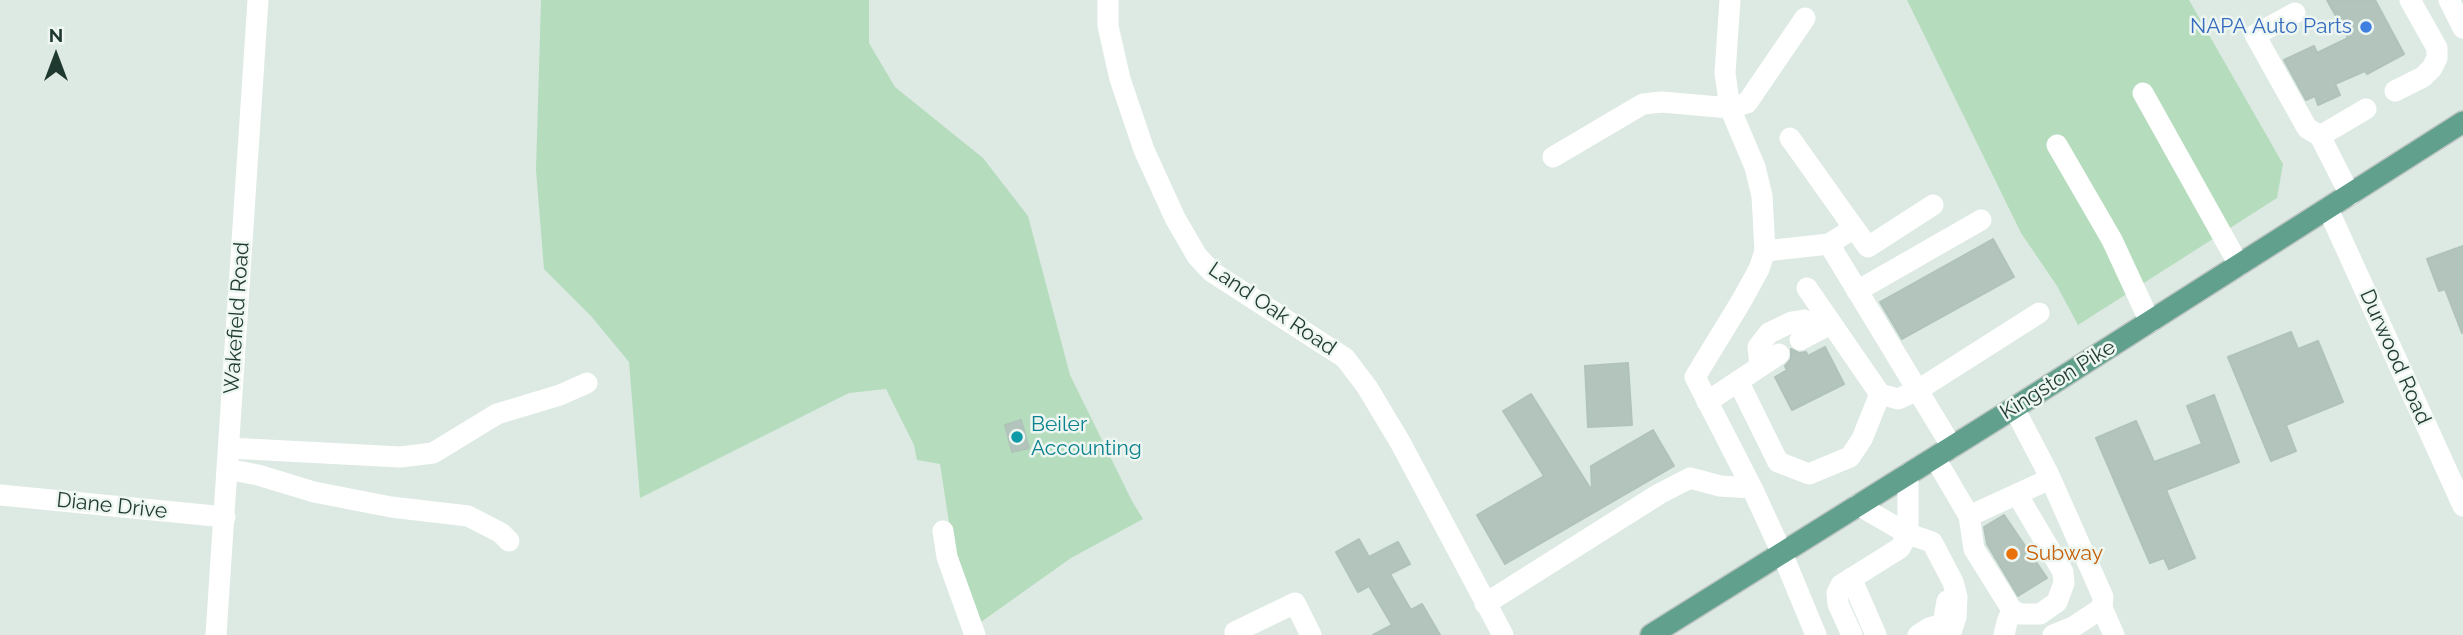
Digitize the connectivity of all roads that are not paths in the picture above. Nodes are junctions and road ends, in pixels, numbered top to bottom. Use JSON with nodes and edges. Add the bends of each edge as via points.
{"nodes":[{"id":1,"x":258,"y":0,"type":"edge"},
{"id":2,"x":1108,"y":0,"type":"edge"},
{"id":3,"x":1730,"y":0,"type":"edge"},
{"id":4,"x":2410,"y":0,"type":"edge"},
{"id":5,"x":2449,"y":0,"type":"edge"},
{"id":6,"x":2295,"y":13,"type":"dead end"},
{"id":7,"x":1805,"y":18,"type":"dead end"},
{"id":8,"x":2463,"y":27,"type":"edge"},
{"id":9,"x":2395,"y":91,"type":"dead end"},
{"id":10,"x":2143,"y":93,"type":"dead end"},
{"id":11,"x":1730,"y":108,"type":"junction"},
{"id":12,"x":2366,"y":108,"type":"dead end"},
{"id":13,"x":2463,"y":122,"type":"edge"},
{"id":14,"x":2320,"y":136,"type":"junction"},
{"id":15,"x":1790,"y":138,"type":"dead end"},
{"id":16,"x":2057,"y":145,"type":"dead end"},
{"id":17,"x":1553,"y":157,"type":"dead end"},
{"id":18,"x":2350,"y":195,"type":"junction"},
{"id":19,"x":1933,"y":205,"type":"dead end"},
{"id":20,"x":2328,"y":209,"type":"junction"},
{"id":21,"x":1981,"y":220,"type":"dead end"},
{"id":22,"x":1854,"y":228,"type":"junction"},
{"id":23,"x":1829,"y":244,"type":"junction"},
{"id":24,"x":1765,"y":251,"type":"junction"},
{"id":25,"x":2239,"y":265,"type":"junction"},
{"id":26,"x":1807,"y":289,"type":"dead end"},
{"id":27,"x":1857,"y":291,"type":"junction"},
{"id":28,"x":2039,"y":313,"type":"dead end"},
{"id":29,"x":2150,"y":322,"type":"junction"},
{"id":30,"x":1826,"y":326,"type":"junction"},
{"id":31,"x":1800,"y":340,"type":"dead end"},
{"id":32,"x":1738,"y":381,"type":"junction"},
{"id":33,"x":587,"y":383,"type":"dead end"},
{"id":34,"x":1918,"y":390,"type":"junction"},
{"id":35,"x":1880,"y":394,"type":"junction"},
{"id":36,"x":1707,"y":402,"type":"junction"},
{"id":37,"x":2014,"y":408,"type":"junction"},
{"id":38,"x":1943,"y":452,"type":"junction"},
{"id":39,"x":228,"y":459,"type":"junction"},
{"id":40,"x":1908,"y":474,"type":"junction"},
{"id":41,"x":2050,"y":479,"type":"junction"},
{"id":42,"x":1752,"y":488,"type":"junction"},
{"id":43,"x":2017,"y":494,"type":"junction"},
{"id":44,"x":0,"y":495,"type":"edge"},
{"id":45,"x":1858,"y":505,"type":"junction"},
{"id":46,"x":2463,"y":506,"type":"edge"},
{"id":47,"x":1969,"y":516,"type":"junction"},
{"id":48,"x":225,"y":517,"type":"junction"},
{"id":49,"x":943,"y":531,"type":"dead end"},
{"id":50,"x":1914,"y":536,"type":"junction"},
{"id":51,"x":509,"y":541,"type":"dead end"},
{"id":52,"x":1782,"y":553,"type":"junction"},
{"id":53,"x":1846,"y":581,"type":"junction"},
{"id":54,"x":1485,"y":604,"type":"junction"},
{"id":55,"x":2102,"y":608,"type":"junction"},
{"id":56,"x":2012,"y":610,"type":"junction"},
{"id":57,"x":1944,"y":631,"type":"edge"},
{"id":58,"x":1236,"y":632,"type":"dead end"},
{"id":59,"x":216,"y":635,"type":"edge"},
{"id":60,"x":975,"y":635,"type":"edge"},
{"id":61,"x":1311,"y":635,"type":"edge"},
{"id":62,"x":1503,"y":635,"type":"edge"},
{"id":63,"x":1651,"y":635,"type":"edge"},
{"id":64,"x":1816,"y":635,"type":"edge"},
{"id":65,"x":1852,"y":635,"type":"edge"},
{"id":66,"x":1863,"y":635,"type":"edge"},
{"id":67,"x":1876,"y":635,"type":"edge"},
{"id":68,"x":1918,"y":635,"type":"edge"},
{"id":69,"x":2004,"y":635,"type":"edge"},
{"id":70,"x":2053,"y":635,"type":"edge"},
{"id":71,"x":2114,"y":635,"type":"edge"}],
"edges":[{"from":1,"to":39,"type":"street","name":"Wakefield Road"},
{"from":2,"to":54,"type":"street","name":"Land Oak Road","via":[[1108,26],[1120,79],[1144,150],[1174,218],[1197,256],[1212,272],[1345,358],[1396,435]]},
{"from":3,"to":11,"type":"street","via":[[1725,73]]},
{"from":4,"to":9,"type":"street","via":[[2437,48],[2437,58],[2423,77]]},
{"from":5,"to":8,"type":"street"},
{"from":6,"to":14,"type":"street","via":[[2255,35],[2307,128]]},
{"from":7,"to":11,"type":"street","via":[[1755,95],[1748,103]]},
{"from":10,"to":25,"type":"street"},
{"from":11,"to":17,"type":"street","via":[[1643,104]]},
{"from":11,"to":24,"type":"street","via":[[1758,177]]},
{"from":12,"to":14,"type":"street"},
{"from":13,"to":18,"type":"main road","name":"Kingston Pike"},
{"from":14,"to":18,"type":"street"},
{"from":15,"to":22,"type":"street"},
{"from":16,"to":29,"type":"street","via":[[2112,240]]},
{"from":18,"to":20,"type":"main road","name":"Kingston Pike"},
{"from":19,"to":22,"type":"street","via":[[1868,247]]},
{"from":20,"to":25,"type":"main road","name":"Kingston Pike"},
{"from":20,"to":46,"type":"street","name":"Durwood Road"},
{"from":21,"to":27,"type":"street"},
{"from":22,"to":23,"type":"street"},
{"from":23,"to":24,"type":"street"},
{"from":23,"to":27,"type":"street"},
{"from":24,"to":36,"type":"street","via":[[1742,300],[1695,377]]},
{"from":25,"to":29,"type":"main road","name":"Kingston Pike"},
{"from":26,"to":30,"type":"street"},
{"from":27,"to":34,"type":"street"},
{"from":28,"to":34,"type":"street"},
{"from":29,"to":37,"type":"main road","name":"Kingston Pike"},
{"from":30,"to":31,"type":"street"},
{"from":30,"to":32,"type":"street","via":[[1804,320],[1769,333],[1758,346],[1770,359]]},
{"from":30,"to":35,"type":"street"},
{"from":32,"to":35,"type":"street","via":[[1778,462],[1810,474],[1850,457]]},
{"from":32,"to":36,"type":"street"},
{"from":33,"to":39,"type":"street","via":[[497,414],[433,453]]},
{"from":34,"to":35,"type":"street","via":[[1898,399]]},
{"from":34,"to":38,"type":"street"},
{"from":36,"to":42,"type":"street"},
{"from":37,"to":38,"type":"main road","name":"Kingston Pike"},
{"from":37,"to":41,"type":"street"},
{"from":38,"to":40,"type":"main road","name":"Kingston Pike"},
{"from":38,"to":47,"type":"street"},
{"from":39,"to":48,"type":"street","name":"Wakefield Road"},
{"from":39,"to":51,"type":"street","via":[[258,475],[314,492],[468,516]]},
{"from":40,"to":45,"type":"main road","name":"Kingston Pike"},
{"from":40,"to":50,"type":"street"},
{"from":41,"to":43,"type":"street"},
{"from":41,"to":55,"type":"street","via":[[2100,590]]},
{"from":42,"to":52,"type":"street"},
{"from":42,"to":54,"type":"street","via":[[1690,478]]},
{"from":43,"to":47,"type":"street"},
{"from":43,"to":56,"type":"street","via":[[2063,572],[2064,583],[2057,602],[2040,614]]},
{"from":44,"to":48,"type":"street","name":"Diane Drive"},
{"from":45,"to":50,"type":"street"},
{"from":45,"to":52,"type":"main road","name":"Kingston Pike"},
{"from":47,"to":56,"type":"street","via":[[1974,549]]},
{"from":48,"to":59,"type":"street","name":"Wakefield Road"},
{"from":49,"to":60,"type":"street","via":[[947,557]]},
{"from":50,"to":53,"type":"street"},
{"from":50,"to":57,"type":"street","via":[[1932,542],[1953,582],[1956,617]]},
{"from":52,"to":63,"type":"main road","name":"Kingston Pike"},
{"from":52,"to":64,"type":"street"},
{"from":53,"to":65,"type":"street","via":[[1837,593],[1838,604]]},
{"from":53,"to":66,"type":"street"},
{"from":53,"to":67,"type":"street"},
{"from":54,"to":62,"type":"street","name":"Land Oak Road"},
{"from":55,"to":70,"type":"street"},
{"from":55,"to":71,"type":"street"},
{"from":56,"to":69,"type":"street"},
{"from":57,"to":68,"type":"street","via":[[1929,628]]},
{"from":58,"to":61,"type":"street","via":[[1295,603]]}]}
